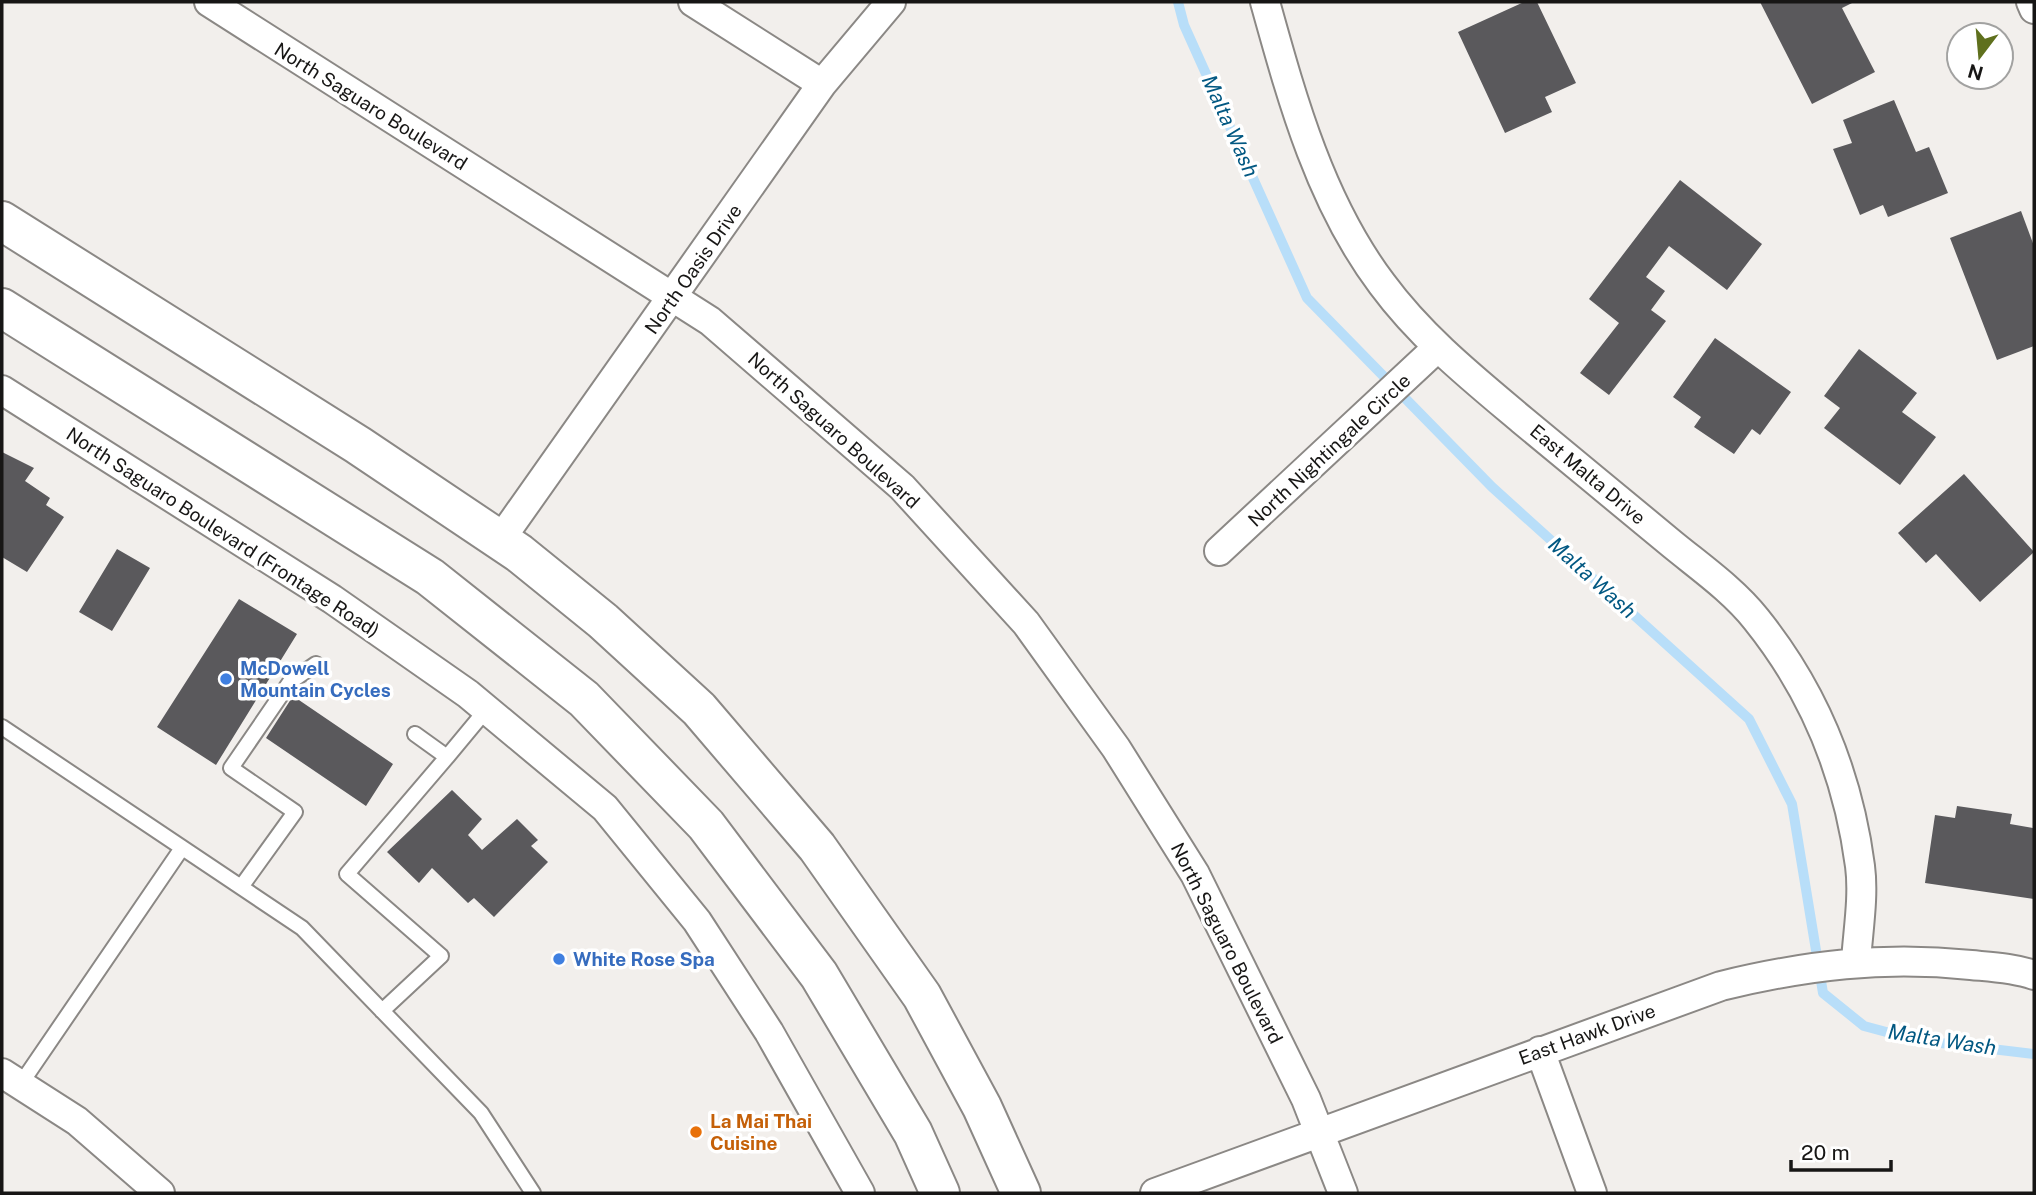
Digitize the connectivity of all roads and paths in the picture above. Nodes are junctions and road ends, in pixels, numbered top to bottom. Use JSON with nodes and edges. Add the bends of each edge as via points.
{"nodes":[{"id":1,"x":209,"y":2,"type":"edge"},
{"id":2,"x":693,"y":2,"type":"edge"},
{"id":3,"x":891,"y":2,"type":"edge"},
{"id":4,"x":1265,"y":2,"type":"edge"},
{"id":5,"x":2031,"y":2,"type":"edge"},
{"id":6,"x":2034,"y":9,"type":"edge"},
{"id":7,"x":822,"y":84,"type":"junction"},
{"id":8,"x":2,"y":221,"type":"edge"},
{"id":9,"x":673,"y":297,"type":"junction"},
{"id":10,"x":2,"y":309,"type":"edge"},
{"id":11,"x":1438,"y":347,"type":"junction"},
{"id":12,"x":2,"y":390,"type":"edge"},
{"id":13,"x":500,"y":540,"type":"junction"},
{"id":14,"x":1219,"y":551,"type":"dead end"},
{"id":15,"x":316,"y":664,"type":"dead end"},
{"id":16,"x":486,"y":710,"type":"junction"},
{"id":17,"x":2,"y":727,"type":"edge"},
{"id":18,"x":415,"y":734,"type":"dead end"},
{"id":19,"x":447,"y":757,"type":"junction"},
{"id":20,"x":181,"y":848,"type":"junction"},
{"id":21,"x":241,"y":887,"type":"junction"},
{"id":22,"x":1856,"y":961,"type":"junction"},
{"id":23,"x":2034,"y":975,"type":"edge"},
{"id":24,"x":382,"y":1011,"type":"junction"},
{"id":25,"x":1539,"y":1051,"type":"junction"},
{"id":26,"x":11,"y":1079,"type":"edge"},
{"id":27,"x":1319,"y":1131,"type":"junction"},
{"id":28,"x":160,"y":1193,"type":"edge"},
{"id":29,"x":533,"y":1193,"type":"edge"},
{"id":30,"x":860,"y":1193,"type":"edge"},
{"id":31,"x":940,"y":1193,"type":"edge"},
{"id":32,"x":1021,"y":1193,"type":"edge"},
{"id":33,"x":1155,"y":1193,"type":"edge"},
{"id":34,"x":1343,"y":1193,"type":"edge"},
{"id":35,"x":1592,"y":1193,"type":"edge"}],
"edges":[{"from":1,"to":9,"type":"street","name":"North Saguaro Boulevard"},
{"from":2,"to":7,"type":"street"},
{"from":3,"to":7,"type":"street","name":"North Oasis Drive"},
{"from":4,"to":11,"type":"street","name":"East Malta Drive","via":[[1304,135],[1345,223],[1381,284]]},
{"from":5,"to":6,"type":"street"},
{"from":7,"to":9,"type":"street","name":"North Oasis Drive"},
{"from":8,"to":13,"type":"main road"},
{"from":9,"to":13,"type":"street","name":"North Oasis Drive"},
{"from":9,"to":27,"type":"street","name":"North Saguaro Boulevard","via":[[710,321],[902,487],[1026,623],[1116,748],[1195,874]]},
{"from":10,"to":31,"type":"main road","via":[[430,577],[584,699],[706,825],[819,975],[913,1133]]},
{"from":11,"to":14,"type":"street","name":"North Nightingale Circle"},
{"from":11,"to":22,"type":"street","name":"East Malta Drive","via":[[1713,578],[1755,617],[1793,672],[1822,724],[1845,786],[1860,870]]},
{"from":12,"to":16,"type":"street","name":"North Saguaro Boulevard (Frontage Road)","via":[[332,599]]},
{"from":13,"to":32,"type":"main road","via":[[603,621],[699,709],[817,847],[922,996],[982,1107]]},
{"from":15,"to":21,"type":"lane","via":[[290,682],[231,768],[295,812]]},
{"from":16,"to":19,"type":"lane"},
{"from":16,"to":30,"type":"street","name":"North Saguaro Boulevard (Frontage Road)","via":[[605,808],[698,921],[769,1032]]},
{"from":17,"to":20,"type":"lane"},
{"from":18,"to":19,"type":"lane"},
{"from":19,"to":24,"type":"lane","via":[[347,874],[441,956]]},
{"from":20,"to":21,"type":"lane"},
{"from":20,"to":26,"type":"lane"},
{"from":21,"to":24,"type":"lane","via":[[302,928]]},
{"from":22,"to":23,"type":"street","name":"East Hawk Drive","via":[[1939,962]]},
{"from":22,"to":25,"type":"street","name":"East Hawk Drive","via":[[1787,970],[1721,986]]},
{"from":24,"to":29,"type":"lane","via":[[481,1113]]},
{"from":25,"to":27,"type":"street","name":"East Hawk Drive"},
{"from":25,"to":35,"type":"street"},
{"from":26,"to":28,"type":"street","via":[[77,1121]]},
{"from":27,"to":33,"type":"street","name":"East Hawk Drive"},
{"from":27,"to":34,"type":"street","name":"North Saguaro Boulevard"}]}
